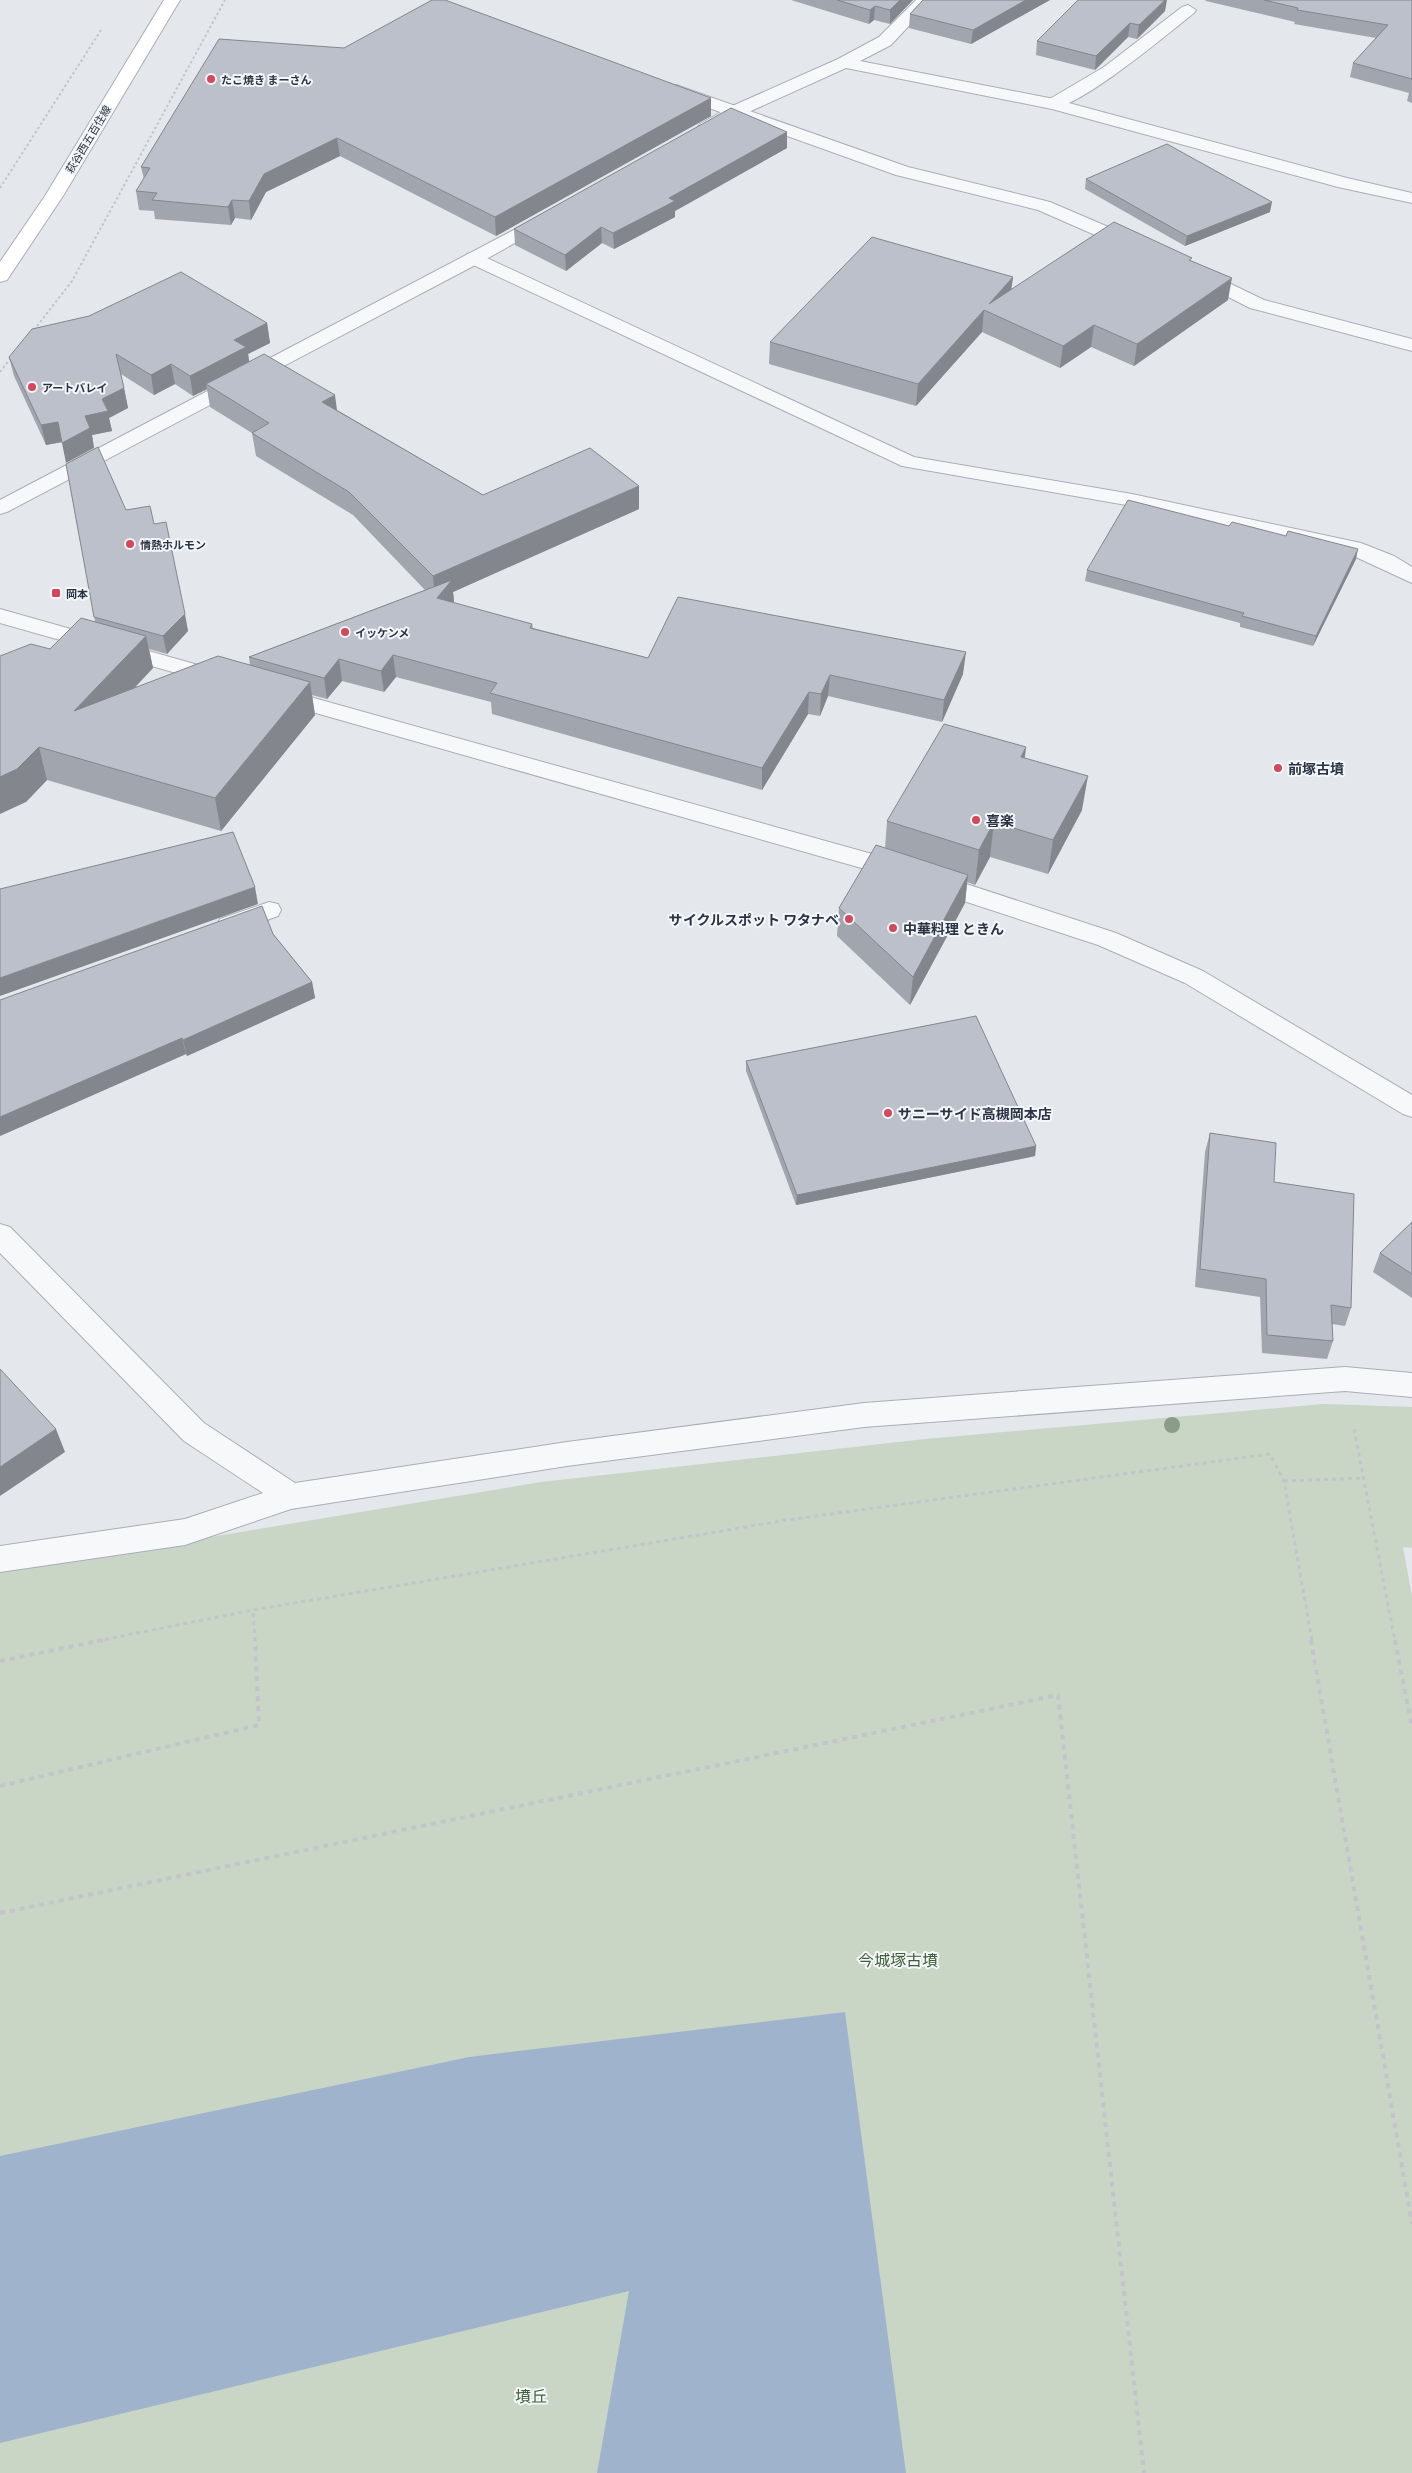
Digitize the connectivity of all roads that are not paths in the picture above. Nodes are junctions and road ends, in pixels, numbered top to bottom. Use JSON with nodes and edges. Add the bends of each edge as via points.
{"nodes":[{"id":1,"x":172,"y":0,"type":"edge"},
{"id":2,"x":925,"y":0,"type":"edge"},
{"id":3,"x":1202,"y":0,"type":"edge"},
{"id":4,"x":1170,"y":6,"type":"dead end"},
{"id":5,"x":1188,"y":10,"type":"junction"},
{"id":6,"x":844,"y":63,"type":"junction"},
{"id":7,"x":661,"y":84,"type":"edge"},
{"id":8,"x":1054,"y":104,"type":"junction"},
{"id":9,"x":736,"y":111,"type":"junction"},
{"id":10,"x":694,"y":135,"type":"edge"},
{"id":11,"x":1412,"y":198,"type":"edge"},
{"id":12,"x":558,"y":211,"type":"edge"},
{"id":13,"x":1154,"y":253,"type":"edge"},
{"id":14,"x":474,"y":258,"type":"junction"},
{"id":15,"x":1180,"y":266,"type":"edge"},
{"id":16,"x":0,"y":276,"type":"edge"},
{"id":17,"x":1412,"y":345,"type":"edge"},
{"id":18,"x":0,"y":508,"type":"edge"},
{"id":19,"x":1412,"y":576,"type":"edge"},
{"id":20,"x":0,"y":616,"type":"edge"},
{"id":21,"x":270,"y":910,"type":"dead end"},
{"id":22,"x":204,"y":933,"type":"edge"},
{"id":23,"x":1412,"y":1107,"type":"edge"},
{"id":24,"x":0,"y":1235,"type":"edge"},
{"id":25,"x":1412,"y":1385,"type":"edge"},
{"id":26,"x":291,"y":1496,"type":"junction"},
{"id":27,"x":0,"y":1559,"type":"edge"}],
"edges":[{"from":1,"to":16,"type":"main road","name":"萩谷西五百住線","via":[[54,196]]},
{"from":2,"to":6,"type":"street","via":[[884,41]]},
{"from":3,"to":5,"type":"street"},
{"from":4,"to":5,"type":"street"},
{"from":5,"to":8,"type":"street","via":[[1110,70]]},
{"from":6,"to":8,"type":"street"},
{"from":6,"to":9,"type":"street"},
{"from":7,"to":9,"type":"street"},
{"from":8,"to":11,"type":"street","via":[[1344,183]]},
{"from":9,"to":10,"type":"street"},
{"from":9,"to":13,"type":"street","via":[[902,171],[1044,206]]},
{"from":12,"to":14,"type":"street"},
{"from":14,"to":18,"type":"street"},
{"from":14,"to":19,"type":"street","via":[[909,462],[1132,500],[1353,548]]},
{"from":15,"to":17,"type":"street","via":[[1257,304]]},
{"from":20,"to":23,"type":"street","via":[[881,865],[1107,939],[1194,977]]},
{"from":21,"to":22,"type":"street"},
{"from":24,"to":26,"type":"street","via":[[194,1432]]},
{"from":25,"to":26,"type":"street","via":[[1345,1379],[864,1415],[567,1454]]},
{"from":26,"to":27,"type":"street","via":[[185,1532]]}]}
